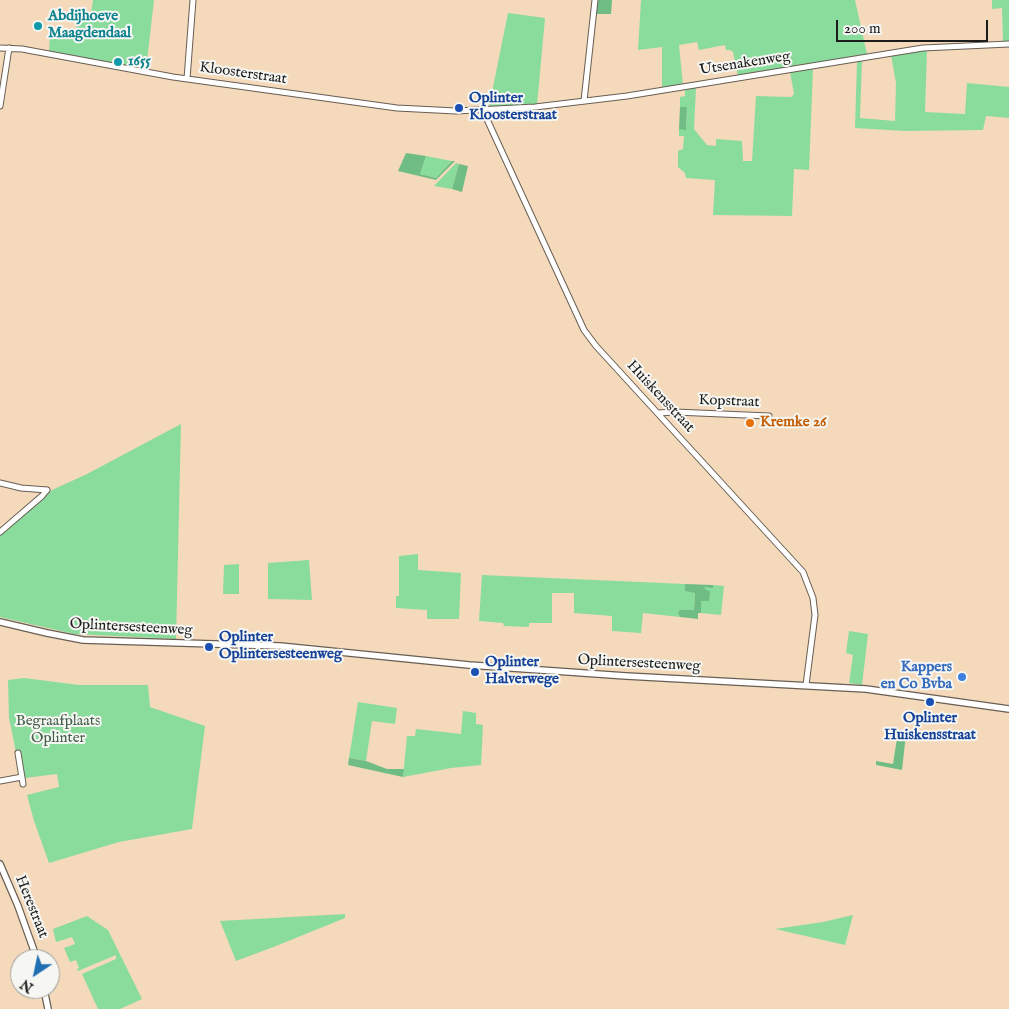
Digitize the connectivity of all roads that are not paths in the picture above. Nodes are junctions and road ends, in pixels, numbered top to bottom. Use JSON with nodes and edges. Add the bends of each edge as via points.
{"nodes":[{"id":1,"x":193,"y":0,"type":"edge"},
{"id":2,"x":595,"y":0,"type":"edge"},
{"id":3,"x":1009,"y":44,"type":"edge"},
{"id":4,"x":0,"y":48,"type":"edge"},
{"id":5,"x":9,"y":48,"type":"junction"},
{"id":6,"x":187,"y":79,"type":"junction"},
{"id":7,"x":584,"y":101,"type":"junction"},
{"id":8,"x":0,"y":106,"type":"edge"},
{"id":9,"x":485,"y":110,"type":"junction"},
{"id":10,"x":658,"y":413,"type":"junction"},
{"id":11,"x":769,"y":416,"type":"dead end"},
{"id":12,"x":0,"y":483,"type":"edge"},
{"id":13,"x":0,"y":532,"type":"edge"},
{"id":14,"x":0,"y":622,"type":"edge"},
{"id":15,"x":806,"y":685,"type":"junction"},
{"id":16,"x":1009,"y":709,"type":"edge"},
{"id":17,"x":18,"y":753,"type":"dead end"},
{"id":18,"x":22,"y":777,"type":"junction"},
{"id":19,"x":0,"y":781,"type":"edge"},
{"id":20,"x":23,"y":784,"type":"dead end"},
{"id":21,"x":0,"y":864,"type":"edge"},
{"id":22,"x":33,"y":949,"type":"edge"}],
"edges":[{"from":1,"to":6,"type":"street"},
{"from":2,"to":7,"type":"street"},
{"from":3,"to":7,"type":"street","name":"Utsenakenweg","via":[[923,48]]},
{"from":4,"to":5,"type":"street","name":"Kloosterstraat"},
{"from":5,"to":6,"type":"street","name":"Kloosterstraat"},
{"from":5,"to":8,"type":"street"},
{"from":6,"to":9,"type":"street","name":"Kloosterstraat","via":[[397,108]]},
{"from":7,"to":9,"type":"street","name":"Utsenakenweg"},
{"from":9,"to":10,"type":"street","name":"Huiskensstraat","via":[[584,330]]},
{"from":10,"to":11,"type":"street","name":"Kopstraat"},
{"from":10,"to":15,"type":"street","name":"Huiskensstraat","via":[[803,572],[813,598],[815,615]]},
{"from":12,"to":13,"type":"street","via":[[47,490]]},
{"from":14,"to":15,"type":"street","name":"Oplintersesteenweg","via":[[90,640],[280,646],[469,665]]},
{"from":15,"to":16,"type":"street","name":"Oplintersesteenweg","via":[[866,689]]},
{"from":17,"to":18,"type":"street"},
{"from":18,"to":19,"type":"street"},
{"from":18,"to":20,"type":"street"},
{"from":21,"to":22,"type":"street","name":"Herestraat"}]}
